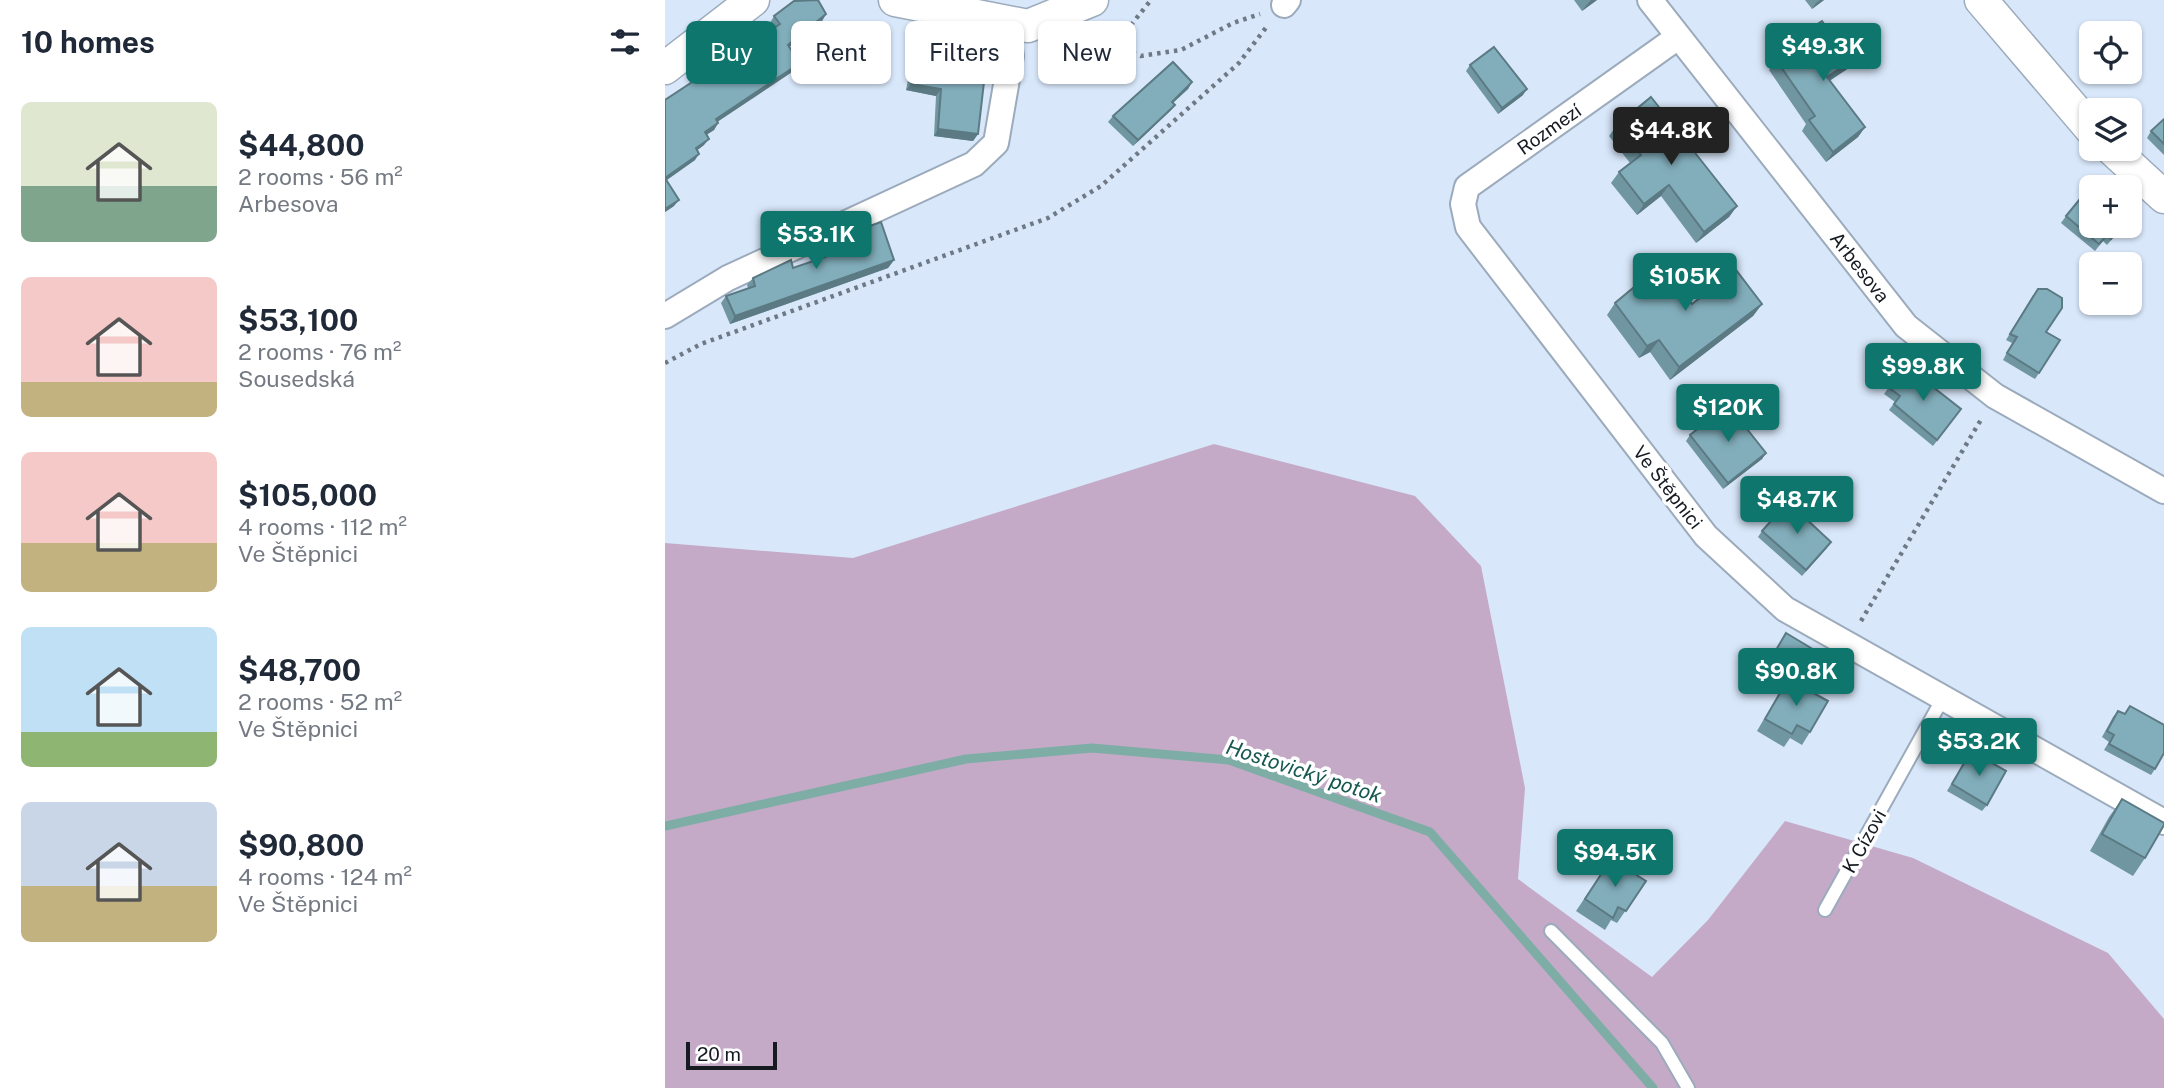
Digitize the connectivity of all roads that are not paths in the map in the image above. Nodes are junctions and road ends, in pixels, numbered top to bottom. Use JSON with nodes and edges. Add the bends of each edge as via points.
{"nodes":[{"id":1,"x":753,"y":0,"type":"edge"},
{"id":2,"x":895,"y":0,"type":"edge"},
{"id":3,"x":1092,"y":0,"type":"edge"},
{"id":4,"x":1650,"y":0,"type":"edge"},
{"id":5,"x":1981,"y":0,"type":"edge"},
{"id":6,"x":1006,"y":21,"type":"edge"},
{"id":7,"x":1024,"y":25,"type":"edge"},
{"id":8,"x":1678,"y":37,"type":"junction"},
{"id":9,"x":665,"y":68,"type":"edge"},
{"id":10,"x":1006,"y":84,"type":"edge"},
{"id":11,"x":2079,"y":116,"type":"edge"},
{"id":12,"x":2125,"y":161,"type":"edge"},
{"id":13,"x":2164,"y":197,"type":"edge"},
{"id":14,"x":1463,"y":204,"type":"joint"},
{"id":15,"x":665,"y":316,"type":"edge"},
{"id":16,"x":2164,"y":491,"type":"edge"},
{"id":17,"x":1943,"y":698,"type":"junction"},
{"id":18,"x":2164,"y":822,"type":"edge"},
{"id":19,"x":1825,"y":910,"type":"dead end"},
{"id":20,"x":1551,"y":930,"type":"dead end"},
{"id":21,"x":1688,"y":1088,"type":"edge"}],
"edges":[{"from":1,"to":9,"type":"street"},
{"from":2,"to":6,"type":"street"},
{"from":3,"to":7,"type":"street"},
{"from":4,"to":8,"type":"street","name":"Arbesova"},
{"from":5,"to":11,"type":"street"},
{"from":8,"to":14,"type":"street","name":"Rozmezí","via":[[1467,187]]},
{"from":8,"to":16,"type":"street","name":"Arbesova","via":[[1906,326],[1995,396]]},
{"from":10,"to":15,"type":"street","via":[[996,144],[974,164],[728,278]]},
{"from":12,"to":13,"type":"street"},
{"from":14,"to":17,"type":"street","name":"Ve Štěpnici","via":[[1468,227],[1706,536],[1785,609]]},
{"from":17,"to":18,"type":"street","name":"Ve Štěpnici"},
{"from":17,"to":19,"type":"lane","name":"K Cízovi"},
{"from":20,"to":21,"type":"lane","via":[[1662,1042]]}]}
